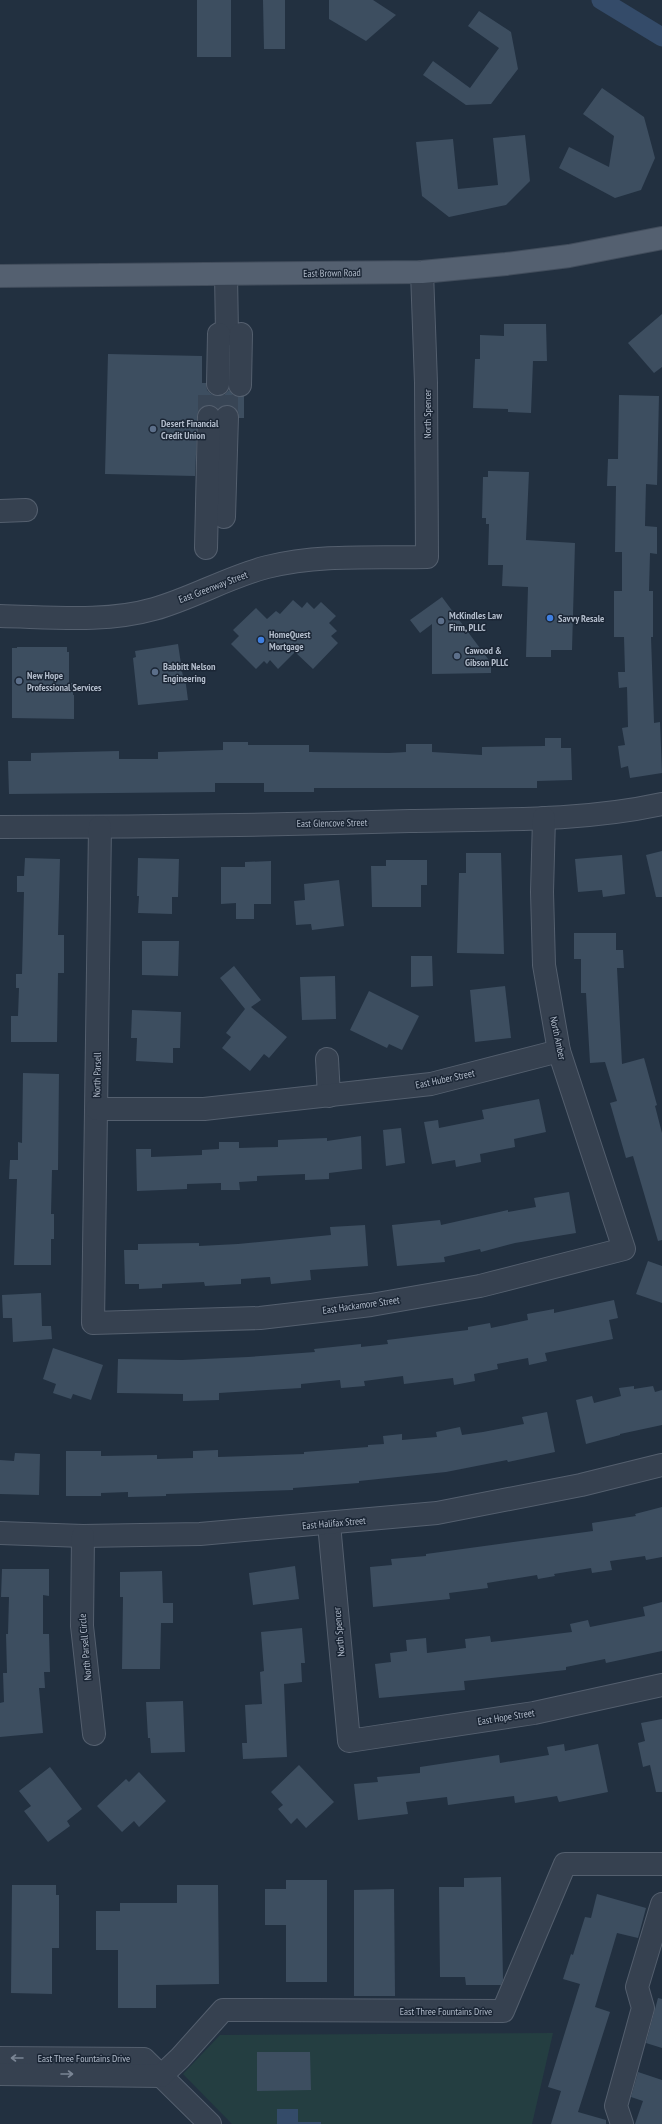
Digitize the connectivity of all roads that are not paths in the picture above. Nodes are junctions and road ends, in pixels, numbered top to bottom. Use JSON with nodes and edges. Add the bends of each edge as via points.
{"nodes":[{"id":1,"x":662,"y":238,"type":"edge"},
{"id":2,"x":422,"y":272,"type":"junction"},
{"id":3,"x":226,"y":274,"type":"junction"},
{"id":4,"x":0,"y":276,"type":"edge"},
{"id":5,"x":225,"y":334,"type":"junction"},
{"id":6,"x":26,"y":510,"type":"dead end"},
{"id":7,"x":0,"y":511,"type":"edge"},
{"id":8,"x":226,"y":517,"type":"dead end"},
{"id":9,"x":206,"y":548,"type":"dead end"},
{"id":10,"x":427,"y":557,"type":"joint"},
{"id":11,"x":0,"y":616,"type":"edge"},
{"id":12,"x":662,"y":804,"type":"edge"},
{"id":13,"x":544,"y":818,"type":"junction"},
{"id":14,"x":0,"y":827,"type":"edge"},
{"id":15,"x":100,"y":827,"type":"junction"},
{"id":16,"x":559,"y":1051,"type":"junction"},
{"id":17,"x":326,"y":1059,"type":"dead end"},
{"id":18,"x":329,"y":1096,"type":"junction"},
{"id":19,"x":97,"y":1109,"type":"junction"},
{"id":20,"x":624,"y":1249,"type":"joint"},
{"id":21,"x":93,"y":1323,"type":"joint"},
{"id":22,"x":662,"y":1465,"type":"edge"},
{"id":23,"x":329,"y":1524,"type":"junction"},
{"id":24,"x":0,"y":1533,"type":"edge"},
{"id":25,"x":83,"y":1536,"type":"junction"},
{"id":26,"x":662,"y":1685,"type":"edge"},
{"id":27,"x":94,"y":1734,"type":"dead end"},
{"id":28,"x":349,"y":1741,"type":"joint"},
{"id":29,"x":662,"y":1864,"type":"edge"},
{"id":30,"x":662,"y":1904,"type":"edge"},
{"id":31,"x":0,"y":2058,"type":"edge"},
{"id":32,"x":0,"y":2074,"type":"edge"},
{"id":33,"x":161,"y":2076,"type":"junction"},
{"id":34,"x":210,"y":2124,"type":"edge"},
{"id":35,"x":622,"y":2124,"type":"edge"}],
"edges":[{"from":1,"to":2,"type":"main road","name":"East Brown Road","via":[[569,256]]},
{"from":2,"to":3,"type":"main road","name":"East Brown Road"},
{"from":2,"to":10,"type":"street","name":"North Spencer","via":[[426,383]]},
{"from":3,"to":4,"type":"main road","name":"East Brown Road"},
{"from":3,"to":5,"type":"street"},
{"from":5,"to":5,"type":"street","via":[[224,384]]},
{"from":6,"to":7,"type":"street"},
{"from":8,"to":9,"type":"street","via":[[223,417]]},
{"from":10,"to":11,"type":"street","name":"East Greenway Street","via":[[328,557],[280,564],[154,609],[125,614],[95,617]]},
{"from":12,"to":13,"type":"street","name":"East Glencove Street","via":[[629,812]]},
{"from":13,"to":15,"type":"street","name":"East Glencove Street"},
{"from":13,"to":16,"type":"street","name":"North Amber","via":[[544,966]]},
{"from":14,"to":15,"type":"street","name":"East Glencove Street"},
{"from":15,"to":19,"type":"street","name":"North Parsell"},
{"from":16,"to":18,"type":"street","name":"East Huber Street","via":[[431,1084]]},
{"from":16,"to":20,"type":"street","name":"North Amber"},
{"from":17,"to":18,"type":"street"},
{"from":18,"to":19,"type":"street","name":"East Huber Street","via":[[204,1109]]},
{"from":19,"to":21,"type":"street","name":"North Parsell"},
{"from":20,"to":21,"type":"street","name":"East Hackamore Street","via":[[480,1286],[371,1304],[260,1318]]},
{"from":22,"to":23,"type":"street","name":"East Halifax Street","via":[[581,1485],[437,1513]]},
{"from":23,"to":25,"type":"street","name":"East Halifax Street","via":[[200,1534]]},
{"from":23,"to":28,"type":"street","name":"North Spencer"},
{"from":24,"to":25,"type":"street","name":"East Halifax Street"},
{"from":25,"to":27,"type":"street","name":"North Parsell Circle","via":[[82,1626]]},
{"from":26,"to":28,"type":"street","name":"East Hope Street","via":[[534,1713]]},
{"from":29,"to":33,"type":"street","name":"East Three Fountains Drive","via":[[566,1864],[504,2011],[223,2010]]},
{"from":30,"to":35,"type":"street","via":[[637,1987],[642,2008],[616,2106]]},
{"from":33,"to":31,"type":"street","name":"East Three Fountains Drive","one_way":true,"via":[[144,2059]]},
{"from":32,"to":33,"type":"street","name":"East Three Fountains Drive","one_way":true},
{"from":33,"to":34,"type":"street","name":"East Three Fountains Drive"}]}
